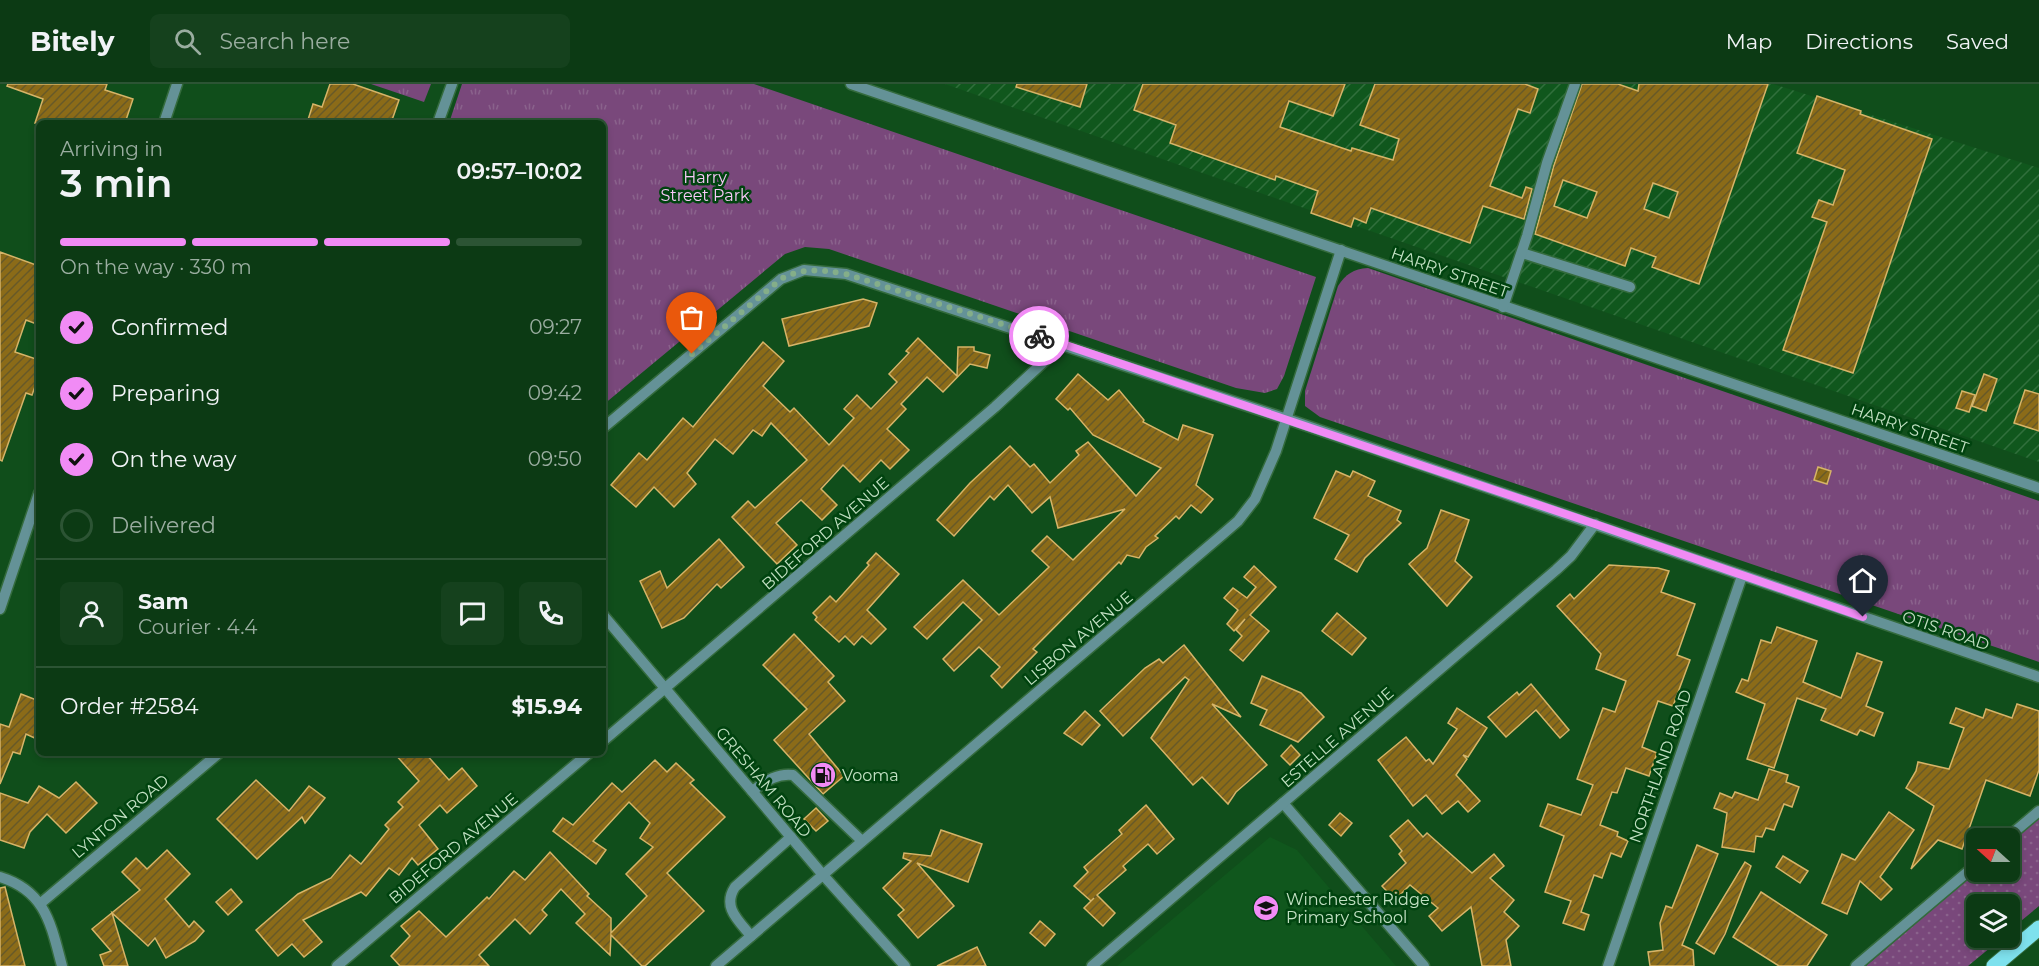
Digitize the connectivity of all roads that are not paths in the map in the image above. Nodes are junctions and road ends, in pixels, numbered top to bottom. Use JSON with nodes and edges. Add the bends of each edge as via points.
{"nodes":[{"id":1,"x":177,"y":84,"type":"edge"},
{"id":2,"x":452,"y":84,"type":"edge"},
{"id":3,"x":851,"y":84,"type":"edge"},
{"id":4,"x":1575,"y":84,"type":"edge"},
{"id":5,"x":165,"y":120,"type":"edge"},
{"id":6,"x":439,"y":120,"type":"edge"},
{"id":7,"x":1341,"y":250,"type":"junction"},
{"id":8,"x":1522,"y":253,"type":"junction"},
{"id":9,"x":1630,"y":287,"type":"dead end"},
{"id":10,"x":1503,"y":307,"type":"junction"},
{"id":11,"x":1063,"y":344,"type":"junction"},
{"id":12,"x":1287,"y":419,"type":"junction"},
{"id":13,"x":606,"y":425,"type":"edge"},
{"id":14,"x":2039,"y":488,"type":"edge"},
{"id":15,"x":36,"y":502,"type":"edge"},
{"id":16,"x":1595,"y":524,"type":"junction"},
{"id":17,"x":1742,"y":576,"type":"junction"},
{"id":18,"x":0,"y":609,"type":"edge"},
{"id":19,"x":606,"y":619,"type":"edge"},
{"id":20,"x":2039,"y":677,"type":"edge"},
{"id":21,"x":666,"y":689,"type":"junction"},
{"id":22,"x":606,"y":739,"type":"edge"},
{"id":23,"x":215,"y":756,"type":"edge"},
{"id":24,"x":585,"y":756,"type":"edge"},
{"id":25,"x":752,"y":791,"type":"junction"},
{"id":26,"x":1283,"y":803,"type":"junction"},
{"id":27,"x":2039,"y":811,"type":"edge"},
{"id":28,"x":2019,"y":828,"type":"edge"},
{"id":29,"x":791,"y":837,"type":"junction"},
{"id":30,"x":862,"y":841,"type":"junction"},
{"id":31,"x":1966,"y":873,"type":"edge"},
{"id":32,"x":823,"y":875,"type":"junction"},
{"id":33,"x":0,"y":877,"type":"edge"},
{"id":34,"x":41,"y":903,"type":"junction"},
{"id":35,"x":2039,"y":928,"type":"edge"},
{"id":36,"x":751,"y":936,"type":"junction"},
{"id":37,"x":62,"y":966,"type":"edge"},
{"id":38,"x":337,"y":966,"type":"edge"},
{"id":39,"x":716,"y":966,"type":"edge"},
{"id":40,"x":905,"y":966,"type":"edge"},
{"id":41,"x":1092,"y":966,"type":"edge"},
{"id":42,"x":1424,"y":966,"type":"edge"},
{"id":43,"x":1608,"y":966,"type":"edge"},
{"id":44,"x":1856,"y":966,"type":"edge"},
{"id":45,"x":1994,"y":966,"type":"edge"}],
"edges":[{"from":1,"to":5,"type":"street"},
{"from":2,"to":6,"type":"street"},
{"from":3,"to":7,"type":"street","name":"HARRY STREET"},
{"from":4,"to":8,"type":"street","via":[[1547,163]]},
{"from":7,"to":10,"type":"street","name":"HARRY STREET"},
{"from":7,"to":12,"type":"street","name":"LISBON AVENUE"},
{"from":8,"to":9,"type":"street"},
{"from":8,"to":10,"type":"street"},
{"from":10,"to":14,"type":"street","name":"HARRY STREET"},
{"from":11,"to":12,"type":"street"},
{"from":11,"to":13,"type":"street","via":[[846,274],[804,270],[781,279]]},
{"from":11,"to":21,"type":"street","name":"BIDEFORD AVENUE"},
{"from":12,"to":16,"type":"street"},
{"from":12,"to":30,"type":"street","name":"LISBON AVENUE","via":[[1264,479],[1238,521]]},
{"from":15,"to":18,"type":"street"},
{"from":16,"to":17,"type":"street"},
{"from":16,"to":26,"type":"street","name":"ESTELLE AVENUE","via":[[1556,570]]},
{"from":17,"to":20,"type":"street","name":"OTIS ROAD"},
{"from":17,"to":43,"type":"street","name":"NORTHLAND ROAD"},
{"from":19,"to":21,"type":"street","name":"GRESHAM ROAD"},
{"from":21,"to":22,"type":"street","name":"BIDEFORD AVENUE"},
{"from":21,"to":25,"type":"street","name":"GRESHAM ROAD"},
{"from":23,"to":34,"type":"street","name":"LYNTON ROAD"},
{"from":24,"to":38,"type":"street","name":"BIDEFORD AVENUE"},
{"from":25,"to":29,"type":"street","name":"GRESHAM ROAD"},
{"from":25,"to":30,"type":"street","via":[[769,778],[793,775]]},
{"from":26,"to":41,"type":"street","name":"ESTELLE AVENUE"},
{"from":26,"to":42,"type":"street"},
{"from":27,"to":28,"type":"street"},
{"from":29,"to":32,"type":"street","name":"GRESHAM ROAD"},
{"from":29,"to":36,"type":"street","via":[[729,896],[729,907]]},
{"from":30,"to":32,"type":"street","name":"LISBON AVENUE"},
{"from":31,"to":44,"type":"street"},
{"from":32,"to":36,"type":"street","name":"LISBON AVENUE"},
{"from":32,"to":40,"type":"street","name":"GRESHAM ROAD"},
{"from":33,"to":34,"type":"street"},
{"from":34,"to":37,"type":"street"},
{"from":35,"to":45,"type":"main road"},
{"from":36,"to":39,"type":"street","name":"LISBON AVENUE"}]}
